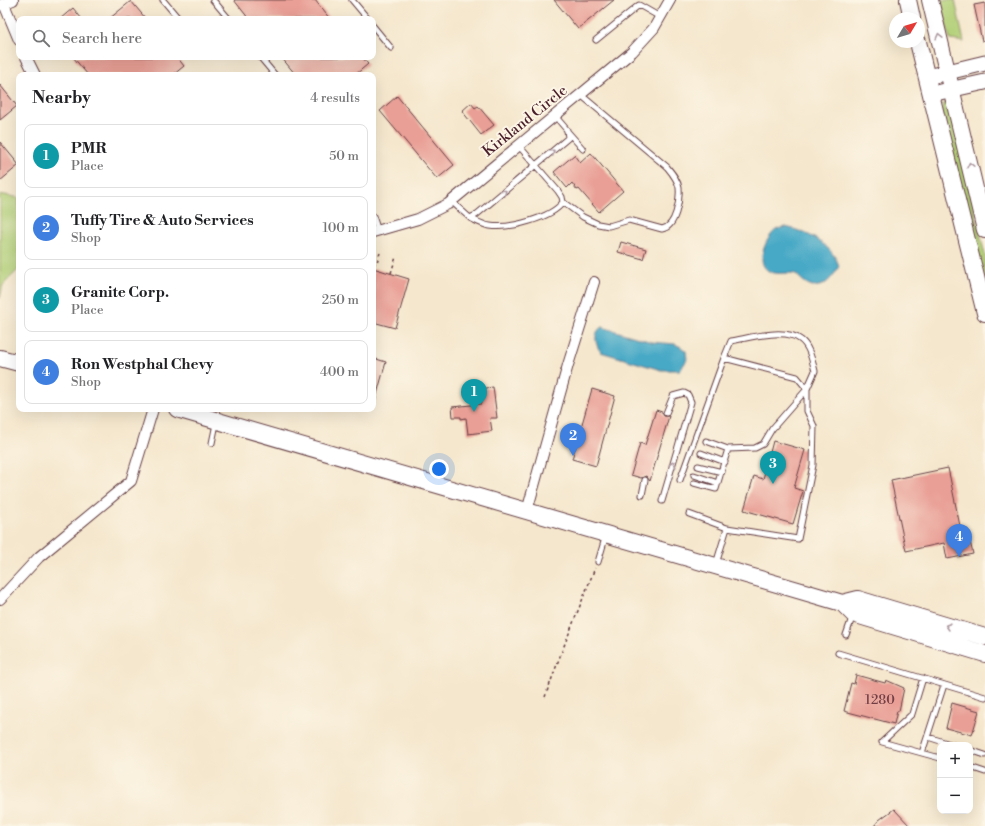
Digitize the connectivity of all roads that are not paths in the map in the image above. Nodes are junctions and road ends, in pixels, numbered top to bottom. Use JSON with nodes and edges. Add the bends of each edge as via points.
{"nodes":[{"id":1,"x":163,"y":0,"type":"edge"},
{"id":2,"x":213,"y":0,"type":"edge"},
{"id":3,"x":352,"y":0,"type":"edge"},
{"id":4,"x":670,"y":0,"type":"edge"},
{"id":5,"x":908,"y":0,"type":"edge"},
{"id":6,"x":930,"y":0,"type":"edge"},
{"id":7,"x":5,"y":2,"type":"edge"},
{"id":8,"x":911,"y":12,"type":"edge"},
{"id":9,"x":177,"y":16,"type":"edge"},
{"id":10,"x":226,"y":16,"type":"edge"},
{"id":11,"x":365,"y":16,"type":"edge"},
{"id":12,"x":660,"y":17,"type":"junction"},
{"id":13,"x":376,"y":30,"type":"edge"},
{"id":14,"x":16,"y":32,"type":"edge"},
{"id":15,"x":596,"y":40,"type":"dead end"},
{"id":16,"x":391,"y":48,"type":"dead end"},
{"id":17,"x":920,"y":48,"type":"edge"},
{"id":18,"x":28,"y":60,"type":"edge"},
{"id":19,"x":262,"y":60,"type":"edge"},
{"id":20,"x":985,"y":63,"type":"edge"},
{"id":21,"x":34,"y":72,"type":"edge"},
{"id":22,"x":272,"y":72,"type":"edge"},
{"id":23,"x":948,"y":72,"type":"junction"},
{"id":24,"x":927,"y":77,"type":"junction"},
{"id":25,"x":985,"y":82,"type":"edge"},
{"id":26,"x":953,"y":88,"type":"junction"},
{"id":27,"x":931,"y":94,"type":"junction"},
{"id":28,"x":581,"y":95,"type":"junction"},
{"id":29,"x":554,"y":116,"type":"junction"},
{"id":30,"x":566,"y":130,"type":"junction"},
{"id":31,"x":519,"y":146,"type":"junction"},
{"id":32,"x":583,"y":149,"type":"dead end"},
{"id":33,"x":534,"y":167,"type":"junction"},
{"id":34,"x":451,"y":201,"type":"junction"},
{"id":35,"x":563,"y":202,"type":"junction"},
{"id":36,"x":470,"y":218,"type":"junction"},
{"id":37,"x":985,"y":230,"type":"edge"},
{"id":38,"x":376,"y":232,"type":"edge"},
{"id":39,"x":594,"y":282,"type":"dead end"},
{"id":40,"x":985,"y":313,"type":"edge"},
{"id":41,"x":0,"y":358,"type":"edge"},
{"id":42,"x":724,"y":358,"type":"junction"},
{"id":43,"x":16,"y":362,"type":"edge"},
{"id":44,"x":807,"y":389,"type":"junction"},
{"id":45,"x":152,"y":412,"type":"edge"},
{"id":46,"x":187,"y":412,"type":"edge"},
{"id":47,"x":666,"y":413,"type":"dead end"},
{"id":48,"x":217,"y":421,"type":"junction"},
{"id":49,"x":706,"y":442,"type":"dead end"},
{"id":50,"x":212,"y":443,"type":"dead end"},
{"id":51,"x":728,"y":449,"type":"junction"},
{"id":52,"x":701,"y":453,"type":"dead end"},
{"id":53,"x":725,"y":462,"type":"junction"},
{"id":54,"x":698,"y":466,"type":"dead end"},
{"id":55,"x":722,"y":472,"type":"junction"},
{"id":56,"x":694,"y":475,"type":"dead end"},
{"id":57,"x":645,"y":480,"type":"dead end"},
{"id":58,"x":680,"y":480,"type":"dead end"},
{"id":59,"x":694,"y":483,"type":"dead end"},
{"id":60,"x":718,"y":483,"type":"junction"},
{"id":61,"x":642,"y":495,"type":"dead end"},
{"id":62,"x":662,"y":501,"type":"dead end"},
{"id":63,"x":526,"y":511,"type":"junction"},
{"id":64,"x":690,"y":514,"type":"dead end"},
{"id":65,"x":727,"y":528,"type":"junction"},
{"id":66,"x":606,"y":534,"type":"junction"},
{"id":67,"x":598,"y":562,"type":"road end"},
{"id":68,"x":715,"y":566,"type":"junction"},
{"id":69,"x":0,"y":599,"type":"edge"},
{"id":70,"x":842,"y":603,"type":"junction"},
{"id":71,"x":853,"y":614,"type":"junction"},
{"id":72,"x":846,"y":635,"type":"dead end"},
{"id":73,"x":985,"y":637,"type":"edge"},
{"id":74,"x":838,"y":653,"type":"dead end"},
{"id":75,"x":985,"y":654,"type":"edge"},
{"id":76,"x":923,"y":678,"type":"junction"},
{"id":77,"x":944,"y":685,"type":"junction"},
{"id":78,"x":985,"y":697,"type":"edge"},
{"id":79,"x":928,"y":737,"type":"junction"},
{"id":80,"x":944,"y":742,"type":"edge"},
{"id":81,"x":973,"y":751,"type":"edge"},
{"id":82,"x":922,"y":753,"type":"junction"},
{"id":83,"x":985,"y":755,"type":"edge"},
{"id":84,"x":937,"y":757,"type":"edge"},
{"id":85,"x":973,"y":769,"type":"edge"},
{"id":86,"x":985,"y":772,"type":"edge"}],
"edges":[{"from":1,"to":9,"type":"lane"},
{"from":2,"to":10,"type":"lane"},
{"from":3,"to":11,"type":"lane"},
{"from":4,"to":12,"type":"street","name":"Kirkland Circle"},
{"from":5,"to":8,"type":"main road"},
{"from":23,"to":6,"type":"main road","one_way":true},
{"from":7,"to":14,"type":"street"},
{"from":12,"to":15,"type":"lane","via":[[639,4]]},
{"from":12,"to":28,"type":"street","name":"Kirkland Circle","via":[[654,28],[632,52]]},
{"from":13,"to":16,"type":"lane"},
{"from":17,"to":24,"type":"main road"},
{"from":18,"to":21,"type":"street"},
{"from":19,"to":22,"type":"lane"},
{"from":20,"to":23,"type":"street"},
{"from":23,"to":24,"type":"street"},
{"from":23,"to":26,"type":"main road"},
{"from":24,"to":27,"type":"main road"},
{"from":25,"to":26,"type":"street"},
{"from":26,"to":27,"type":"street"},
{"from":37,"to":26,"type":"main road","one_way":true},
{"from":27,"to":40,"type":"main road"},
{"from":28,"to":29,"type":"street","name":"Kirkland Circle"},
{"from":28,"to":35,"type":"lane","via":[[667,167],[676,178],[679,188],[678,202],[670,225],[662,229],[628,220],[609,226],[598,224],[583,217]]},
{"from":29,"to":30,"type":"lane"},
{"from":29,"to":31,"type":"street","name":"Kirkland Circle"},
{"from":30,"to":32,"type":"lane"},
{"from":33,"to":30,"type":"lane","one_way":true,"via":[[563,144],[568,138]]},
{"from":31,"to":33,"type":"lane"},
{"from":31,"to":34,"type":"street","name":"Kirkland Circle"},
{"from":33,"to":35,"type":"lane","via":[[558,191]]},
{"from":36,"to":33,"type":"lane","one_way":true},
{"from":34,"to":36,"type":"lane"},
{"from":34,"to":38,"type":"street","name":"Kirkland Circle","via":[[418,219]]},
{"from":35,"to":36,"type":"lane","via":[[542,216],[514,225],[489,226]]},
{"from":39,"to":63,"type":"street"},
{"from":41,"to":43,"type":"main road"},
{"from":42,"to":44,"type":"lane","via":[[797,377]]},
{"from":42,"to":44,"type":"lane","via":[[731,341],[785,332],[801,340],[810,354],[815,371]]},
{"from":42,"to":58,"type":"lane"},
{"from":44,"to":51,"type":"lane","via":[[772,429],[764,444],[756,448]]},
{"from":44,"to":65,"type":"lane","via":[[808,411],[814,426],[812,465],[798,539]]},
{"from":45,"to":69,"type":"street","via":[[131,481],[40,557]]},
{"from":46,"to":48,"type":"main road"},
{"from":62,"to":47,"type":"lane","one_way":true,"via":[[691,402],[688,395],[684,393],[673,396]]},
{"from":48,"to":50,"type":"lane"},
{"from":48,"to":63,"type":"main road"},
{"from":49,"to":51,"type":"lane"},
{"from":51,"to":53,"type":"lane"},
{"from":52,"to":53,"type":"lane"},
{"from":53,"to":55,"type":"lane"},
{"from":54,"to":55,"type":"lane"},
{"from":55,"to":60,"type":"lane"},
{"from":56,"to":60,"type":"lane"},
{"from":57,"to":61,"type":"lane"},
{"from":59,"to":60,"type":"lane","via":[[716,490]]},
{"from":63,"to":66,"type":"main road"},
{"from":64,"to":65,"type":"lane"},
{"from":65,"to":68,"type":"lane"},
{"from":66,"to":67,"type":"lane"},
{"from":66,"to":68,"type":"main road"},
{"from":68,"to":70,"type":"main road"},
{"from":70,"to":71,"type":"main road"},
{"from":73,"to":70,"type":"main road","one_way":true,"via":[[858,599]]},
{"from":71,"to":72,"type":"lane"},
{"from":71,"to":75,"type":"main road"},
{"from":74,"to":76,"type":"lane"},
{"from":76,"to":77,"type":"lane"},
{"from":76,"to":82,"type":"lane","via":[[912,714],[882,742]]},
{"from":77,"to":78,"type":"lane"},
{"from":77,"to":79,"type":"lane"},
{"from":79,"to":80,"type":"lane"},
{"from":79,"to":82,"type":"lane"},
{"from":81,"to":83,"type":"lane"},
{"from":82,"to":84,"type":"lane"},
{"from":85,"to":86,"type":"lane"}]}
